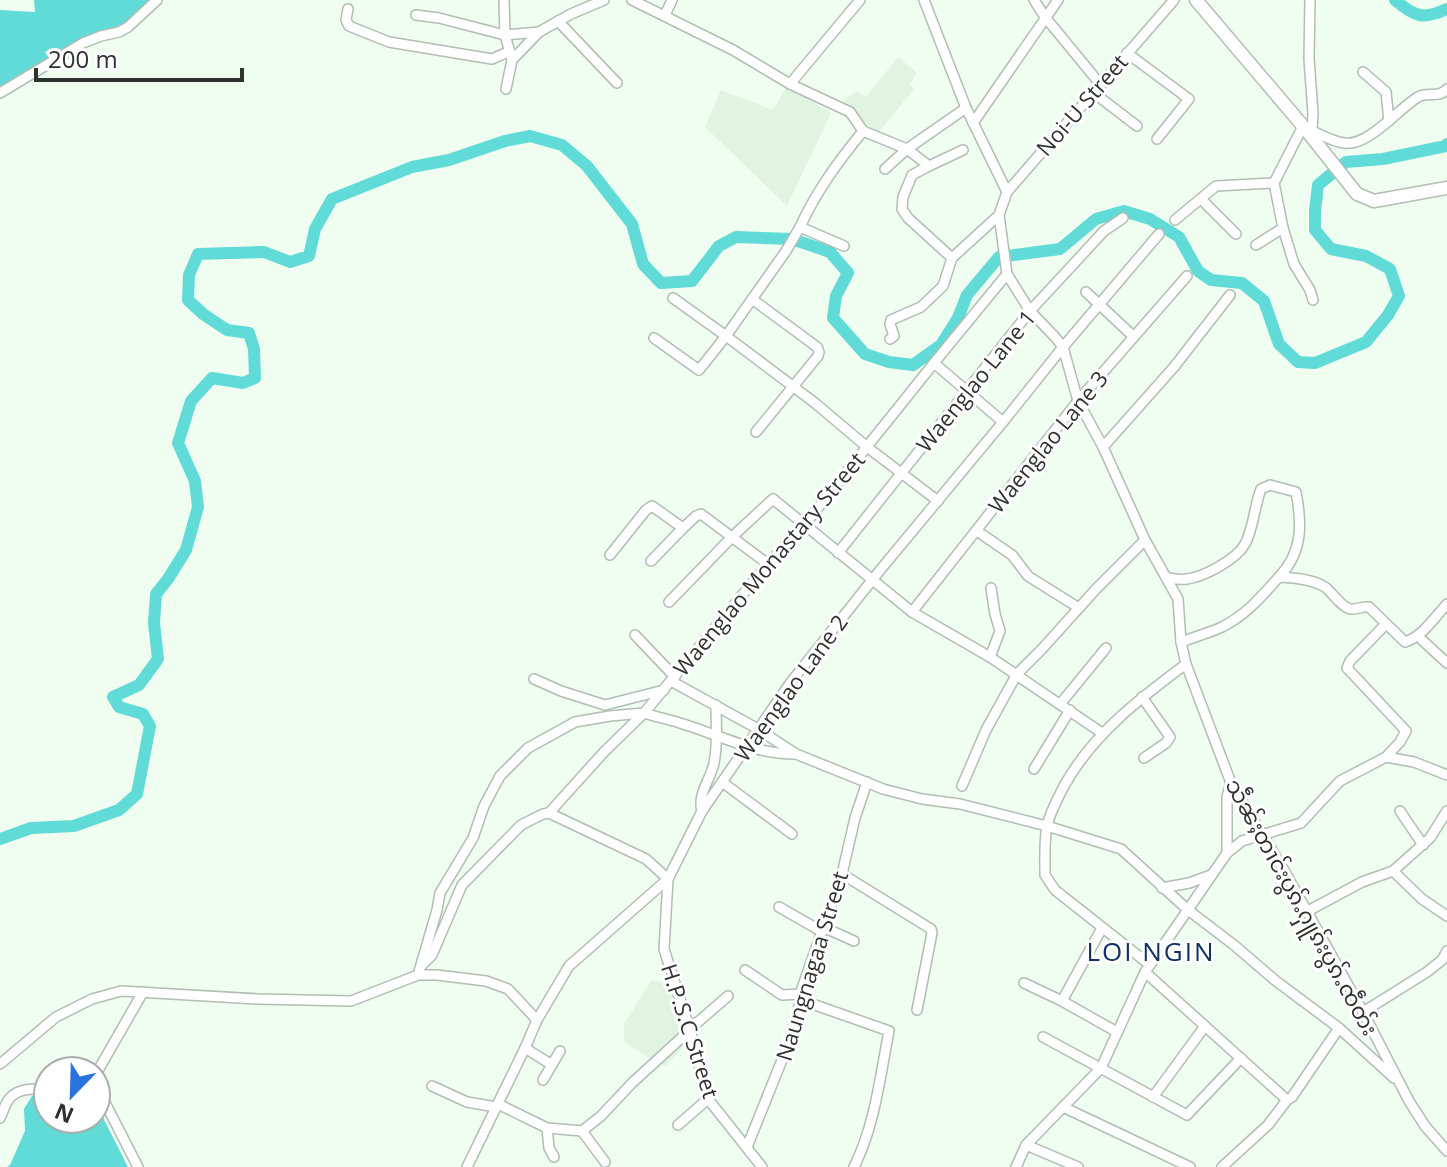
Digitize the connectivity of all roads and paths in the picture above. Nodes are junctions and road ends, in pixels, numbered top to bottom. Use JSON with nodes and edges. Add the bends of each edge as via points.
{"nodes":[{"id":1,"x":157,"y":0,"type":"edge"},
{"id":2,"x":504,"y":0,"type":"edge"},
{"id":3,"x":604,"y":0,"type":"edge"},
{"id":4,"x":632,"y":0,"type":"edge"},
{"id":5,"x":672,"y":0,"type":"edge"},
{"id":6,"x":860,"y":0,"type":"edge"},
{"id":7,"x":924,"y":0,"type":"edge"},
{"id":8,"x":1034,"y":0,"type":"edge"},
{"id":9,"x":1058,"y":0,"type":"edge"},
{"id":10,"x":1174,"y":0,"type":"edge"},
{"id":11,"x":1196,"y":0,"type":"edge"},
{"id":12,"x":1312,"y":0,"type":"edge"},
{"id":13,"x":1321,"y":0,"type":"edge"},
{"id":14,"x":348,"y":9,"type":"dead end"},
{"id":15,"x":416,"y":15,"type":"dead end"},
{"id":16,"x":665,"y":15,"type":"junction"},
{"id":17,"x":1045,"y":17,"type":"junction"},
{"id":18,"x":558,"y":21,"type":"junction"},
{"id":19,"x":539,"y":32,"type":"junction"},
{"id":20,"x":505,"y":35,"type":"junction"},
{"id":21,"x":1127,"y":53,"type":"junction"},
{"id":22,"x":511,"y":56,"type":"junction"},
{"id":23,"x":1363,"y":72,"type":"dead end"},
{"id":24,"x":617,"y":83,"type":"dead end"},
{"id":25,"x":790,"y":84,"type":"junction"},
{"id":26,"x":506,"y":89,"type":"dead end"},
{"id":27,"x":1098,"y":89,"type":"junction"},
{"id":28,"x":1447,"y":89,"type":"edge"},
{"id":29,"x":0,"y":93,"type":"edge"},
{"id":30,"x":966,"y":108,"type":"junction"},
{"id":31,"x":1389,"y":121,"type":"junction"},
{"id":32,"x":973,"y":123,"type":"junction"},
{"id":33,"x":1137,"y":126,"type":"dead end"},
{"id":34,"x":1307,"y":128,"type":"junction"},
{"id":35,"x":863,"y":131,"type":"junction"},
{"id":36,"x":1157,"y":139,"type":"dead end"},
{"id":37,"x":907,"y":149,"type":"junction"},
{"id":38,"x":963,"y":150,"type":"dead end"},
{"id":39,"x":929,"y":166,"type":"junction"},
{"id":40,"x":885,"y":169,"type":"dead end"},
{"id":41,"x":1274,"y":183,"type":"junction"},
{"id":42,"x":1447,"y":188,"type":"edge"},
{"id":43,"x":1007,"y":192,"type":"junction"},
{"id":44,"x":1201,"y":199,"type":"junction"},
{"id":45,"x":999,"y":215,"type":"junction"},
{"id":46,"x":1123,"y":218,"type":"dead end"},
{"id":47,"x":1175,"y":220,"type":"dead end"},
{"id":48,"x":800,"y":227,"type":"junction"},
{"id":49,"x":1283,"y":228,"type":"junction"},
{"id":50,"x":1159,"y":234,"type":"dead end"},
{"id":51,"x":1236,"y":234,"type":"dead end"},
{"id":52,"x":1256,"y":245,"type":"dead end"},
{"id":53,"x":844,"y":246,"type":"dead end"},
{"id":54,"x":952,"y":258,"type":"junction"},
{"id":55,"x":1006,"y":270,"type":"junction"},
{"id":56,"x":1187,"y":276,"type":"dead end"},
{"id":57,"x":1086,"y":292,"type":"dead end"},
{"id":58,"x":1230,"y":295,"type":"dead end"},
{"id":59,"x":673,"y":298,"type":"dead end"},
{"id":60,"x":752,"y":299,"type":"junction"},
{"id":61,"x":1313,"y":300,"type":"dead end"},
{"id":62,"x":1099,"y":304,"type":"junction"},
{"id":63,"x":1030,"y":311,"type":"junction"},
{"id":64,"x":726,"y":336,"type":"junction"},
{"id":65,"x":1134,"y":337,"type":"junction"},
{"id":66,"x":654,"y":338,"type":"dead end"},
{"id":67,"x":890,"y":339,"type":"dead end"},
{"id":68,"x":1063,"y":347,"type":"junction"},
{"id":69,"x":934,"y":363,"type":"junction"},
{"id":70,"x":792,"y":386,"type":"junction"},
{"id":71,"x":967,"y":391,"type":"junction"},
{"id":72,"x":1078,"y":401,"type":"junction"},
{"id":73,"x":1003,"y":422,"type":"junction"},
{"id":74,"x":756,"y":432,"type":"dead end"},
{"id":75,"x":867,"y":447,"type":"junction"},
{"id":76,"x":1103,"y":447,"type":"junction"},
{"id":77,"x":902,"y":473,"type":"junction"},
{"id":78,"x":938,"y":501,"type":"junction"},
{"id":79,"x":805,"y":524,"type":"junction"},
{"id":80,"x":683,"y":528,"type":"junction"},
{"id":81,"x":977,"y":531,"type":"junction"},
{"id":82,"x":732,"y":537,"type":"junction"},
{"id":83,"x":1145,"y":540,"type":"junction"},
{"id":84,"x":838,"y":553,"type":"junction"},
{"id":85,"x":610,"y":555,"type":"dead end"},
{"id":86,"x":651,"y":561,"type":"dead end"},
{"id":87,"x":768,"y":564,"type":"junction"},
{"id":88,"x":1279,"y":577,"type":"junction"},
{"id":89,"x":1168,"y":578,"type":"junction"},
{"id":90,"x":872,"y":580,"type":"junction"},
{"id":91,"x":991,"y":588,"type":"dead end"},
{"id":92,"x":669,"y":602,"type":"dead end"},
{"id":93,"x":1447,"y":604,"type":"edge"},
{"id":94,"x":1079,"y":608,"type":"junction"},
{"id":95,"x":912,"y":612,"type":"junction"},
{"id":96,"x":1386,"y":624,"type":"junction"},
{"id":97,"x":635,"y":635,"type":"dead end"},
{"id":98,"x":1422,"y":640,"type":"dead end"},
{"id":99,"x":1181,"y":642,"type":"junction"},
{"id":100,"x":1106,"y":648,"type":"dead end"},
{"id":101,"x":990,"y":657,"type":"junction"},
{"id":102,"x":1447,"y":663,"type":"edge"},
{"id":103,"x":1186,"y":664,"type":"junction"},
{"id":104,"x":1017,"y":674,"type":"junction"},
{"id":105,"x":534,"y":679,"type":"dead end"},
{"id":106,"x":673,"y":679,"type":"junction"},
{"id":107,"x":664,"y":690,"type":"junction"},
{"id":108,"x":1142,"y":697,"type":"junction"},
{"id":109,"x":1061,"y":703,"type":"junction"},
{"id":110,"x":716,"y":705,"type":"junction"},
{"id":111,"x":1070,"y":710,"type":"junction"},
{"id":112,"x":644,"y":713,"type":"junction"},
{"id":113,"x":758,"y":729,"type":"junction"},
{"id":114,"x":1102,"y":733,"type":"junction"},
{"id":115,"x":717,"y":736,"type":"junction"},
{"id":116,"x":746,"y":746,"type":"junction"},
{"id":117,"x":796,"y":754,"type":"junction"},
{"id":118,"x":1386,"y":757,"type":"junction"},
{"id":119,"x":1144,"y":758,"type":"dead end"},
{"id":120,"x":1034,"y":769,"type":"dead end"},
{"id":121,"x":1447,"y":775,"type":"edge"},
{"id":122,"x":722,"y":782,"type":"junction"},
{"id":123,"x":867,"y":782,"type":"junction"},
{"id":124,"x":1231,"y":783,"type":"junction"},
{"id":125,"x":962,"y":786,"type":"dead end"},
{"id":126,"x":702,"y":811,"type":"junction"},
{"id":127,"x":1400,"y":811,"type":"dead end"},
{"id":128,"x":1447,"y":811,"type":"edge"},
{"id":129,"x":549,"y":813,"type":"junction"},
{"id":130,"x":1047,"y":826,"type":"junction"},
{"id":131,"x":792,"y":834,"type":"dead end"},
{"id":132,"x":1264,"y":835,"type":"junction"},
{"id":133,"x":1423,"y":845,"type":"junction"},
{"id":134,"x":1227,"y":853,"type":"junction"},
{"id":135,"x":1393,"y":871,"type":"junction"},
{"id":136,"x":842,"y":874,"type":"junction"},
{"id":137,"x":1211,"y":875,"type":"junction"},
{"id":138,"x":668,"y":879,"type":"junction"},
{"id":139,"x":1162,"y":888,"type":"junction"},
{"id":140,"x":779,"y":907,"type":"dead end"},
{"id":141,"x":1188,"y":910,"type":"junction"},
{"id":142,"x":1306,"y":912,"type":"junction"},
{"id":143,"x":1447,"y":916,"type":"edge"},
{"id":144,"x":1102,"y":928,"type":"junction"},
{"id":145,"x":822,"y":929,"type":"junction"},
{"id":146,"x":854,"y":941,"type":"dead end"},
{"id":147,"x":1447,"y":951,"type":"edge"},
{"id":148,"x":1147,"y":968,"type":"junction"},
{"id":149,"x":745,"y":970,"type":"dead end"},
{"id":150,"x":419,"y":971,"type":"junction"},
{"id":151,"x":1024,"y":983,"type":"dead end"},
{"id":152,"x":143,"y":992,"type":"junction"},
{"id":153,"x":728,"y":996,"type":"dead end"},
{"id":154,"x":800,"y":997,"type":"junction"},
{"id":155,"x":1062,"y":1001,"type":"junction"},
{"id":156,"x":917,"y":1010,"type":"dead end"},
{"id":157,"x":1363,"y":1012,"type":"junction"},
{"id":158,"x":537,"y":1020,"type":"junction"},
{"id":159,"x":1205,"y":1026,"type":"junction"},
{"id":160,"x":689,"y":1028,"type":"junction"},
{"id":161,"x":1339,"y":1028,"type":"junction"},
{"id":162,"x":1117,"y":1032,"type":"junction"},
{"id":163,"x":1043,"y":1037,"type":"dead end"},
{"id":164,"x":525,"y":1048,"type":"junction"},
{"id":165,"x":560,"y":1051,"type":"dead end"},
{"id":166,"x":107,"y":1055,"type":"edge"},
{"id":167,"x":1241,"y":1058,"type":"junction"},
{"id":168,"x":0,"y":1064,"type":"edge"},
{"id":169,"x":552,"y":1065,"type":"junction"},
{"id":170,"x":1101,"y":1068,"type":"junction"},
{"id":171,"x":543,"y":1080,"type":"dead end"},
{"id":172,"x":1398,"y":1082,"type":"junction"},
{"id":173,"x":432,"y":1086,"type":"dead end"},
{"id":174,"x":32,"y":1089,"type":"edge"},
{"id":175,"x":1153,"y":1097,"type":"junction"},
{"id":176,"x":708,"y":1099,"type":"junction"},
{"id":177,"x":1287,"y":1100,"type":"junction"},
{"id":178,"x":497,"y":1106,"type":"junction"},
{"id":179,"x":1063,"y":1107,"type":"junction"},
{"id":180,"x":112,"y":1116,"type":"edge"},
{"id":181,"x":0,"y":1118,"type":"edge"},
{"id":182,"x":678,"y":1125,"type":"dead end"},
{"id":183,"x":547,"y":1128,"type":"junction"},
{"id":184,"x":582,"y":1131,"type":"junction"},
{"id":185,"x":1026,"y":1145,"type":"junction"},
{"id":186,"x":747,"y":1147,"type":"junction"},
{"id":187,"x":1447,"y":1151,"type":"edge"},
{"id":188,"x":554,"y":1157,"type":"dead end"},
{"id":189,"x":605,"y":1162,"type":"dead end"},
{"id":190,"x":138,"y":1167,"type":"edge"},
{"id":191,"x":467,"y":1167,"type":"edge"},
{"id":192,"x":762,"y":1167,"type":"edge"},
{"id":193,"x":854,"y":1167,"type":"edge"},
{"id":194,"x":1016,"y":1167,"type":"edge"},
{"id":195,"x":1078,"y":1167,"type":"edge"},
{"id":196,"x":1190,"y":1167,"type":"edge"},
{"id":197,"x":1222,"y":1167,"type":"edge"}],
"edges":[{"from":1,"to":29,"type":"street","via":[[128,27],[83,43]]},
{"from":2,"to":20,"type":"street"},
{"from":3,"to":18,"type":"street"},
{"from":4,"to":16,"type":"street"},
{"from":5,"to":16,"type":"street"},
{"from":6,"to":25,"type":"street"},
{"from":7,"to":30,"type":"street"},
{"from":8,"to":17,"type":"street"},
{"from":9,"to":17,"type":"street"},
{"from":10,"to":21,"type":"street","name":"Noi-U Street"},
{"from":11,"to":34,"type":"main road"},
{"from":12,"to":13,"type":"street"},
{"from":12,"to":34,"type":"street","via":[[1313,113]]},
{"from":14,"to":22,"type":"street","via":[[349,26],[389,42],[492,59]]},
{"from":15,"to":20,"type":"street"},
{"from":16,"to":25,"type":"street"},
{"from":17,"to":27,"type":"street"},
{"from":17,"to":32,"type":"street"},
{"from":18,"to":19,"type":"street"},
{"from":18,"to":24,"type":"street"},
{"from":19,"to":20,"type":"street"},
{"from":19,"to":22,"type":"street"},
{"from":20,"to":22,"type":"street"},
{"from":21,"to":27,"type":"street","name":"Noi-U Street"},
{"from":21,"to":36,"type":"street","via":[[1189,99]]},
{"from":22,"to":26,"type":"street"},
{"from":23,"to":31,"type":"street","via":[[1386,92]]},
{"from":25,"to":35,"type":"street","via":[[850,112]]},
{"from":27,"to":33,"type":"street"},
{"from":27,"to":43,"type":"street","name":"Noi-U Street"},
{"from":28,"to":31,"type":"street","via":[[1419,97]]},
{"from":30,"to":32,"type":"street"},
{"from":30,"to":37,"type":"street"},
{"from":31,"to":34,"type":"street","via":[[1347,144]]},
{"from":32,"to":43,"type":"street"},
{"from":34,"to":41,"type":"street"},
{"from":34,"to":42,"type":"main road","via":[[1345,180],[1366,199]]},
{"from":35,"to":37,"type":"street"},
{"from":35,"to":48,"type":"street","via":[[832,168]]},
{"from":37,"to":39,"type":"street"},
{"from":37,"to":40,"type":"street"},
{"from":38,"to":39,"type":"street"},
{"from":39,"to":54,"type":"street","via":[[912,175],[902,209]]},
{"from":41,"to":44,"type":"street","via":[[1216,186]]},
{"from":41,"to":49,"type":"street"},
{"from":43,"to":45,"type":"street","name":"Noi-U Street"},
{"from":44,"to":47,"type":"street"},
{"from":44,"to":51,"type":"street"},
{"from":45,"to":54,"type":"street"},
{"from":45,"to":55,"type":"street"},
{"from":46,"to":63,"type":"street","name":"Waenglao Lane 1","via":[[1104,231]]},
{"from":48,"to":53,"type":"street"},
{"from":48,"to":60,"type":"street"},
{"from":49,"to":52,"type":"street"},
{"from":49,"to":61,"type":"street"},
{"from":50,"to":62,"type":"street","name":"Waenglao Lane 2"},
{"from":54,"to":67,"type":"street","via":[[943,286],[921,307],[891,320]]},
{"from":55,"to":63,"type":"street","name":"သဵၼ်ႈတၢင်းပွၵ်ႉႁူၵ်းပွၵ်ႉၸဵတ်း"},
{"from":55,"to":69,"type":"street","name":"Waenglao Monastary Street"},
{"from":56,"to":65,"type":"street","name":"Waenglao Lane 3"},
{"from":57,"to":62,"type":"street"},
{"from":58,"to":76,"type":"street"},
{"from":59,"to":64,"type":"street"},
{"from":60,"to":64,"type":"street"},
{"from":60,"to":70,"type":"street","via":[[817,347],[818,356]]},
{"from":62,"to":65,"type":"street"},
{"from":62,"to":68,"type":"street","name":"Waenglao Lane 2"},
{"from":63,"to":68,"type":"street","name":"သဵၼ်ႈတၢင်းပွၵ်ႉႁူၵ်းပွၵ်ႉၸဵတ်း"},
{"from":63,"to":71,"type":"street","name":"Waenglao Lane 1"},
{"from":64,"to":66,"type":"street","via":[[699,370]]},
{"from":64,"to":70,"type":"street"},
{"from":65,"to":72,"type":"street","name":"Waenglao Lane 3"},
{"from":68,"to":72,"type":"street","name":"သဵၼ်ႈတၢင်းပွၵ်ႉႁူၵ်းပွၵ်ႉၸဵတ်း"},
{"from":68,"to":73,"type":"street","name":"Waenglao Lane 2"},
{"from":69,"to":71,"type":"street"},
{"from":69,"to":75,"type":"street","name":"Waenglao Monastary Street"},
{"from":70,"to":74,"type":"street"},
{"from":70,"to":75,"type":"street"},
{"from":71,"to":73,"type":"street"},
{"from":71,"to":77,"type":"street","name":"Waenglao Lane 1"},
{"from":72,"to":76,"type":"street","name":"သဵၼ်ႈတၢင်းပွၵ်ႉႁူၵ်းပွၵ်ႉၸဵတ်း"},
{"from":72,"to":81,"type":"street","name":"Waenglao Lane 3"},
{"from":73,"to":78,"type":"street","name":"Waenglao Lane 2"},
{"from":75,"to":77,"type":"street"},
{"from":75,"to":79,"type":"street","name":"Waenglao Monastary Street"},
{"from":76,"to":83,"type":"street","name":"သဵၼ်ႈတၢင်းပွၵ်ႉႁူၵ်းပွၵ်ႉၸဵတ်း"},
{"from":77,"to":78,"type":"street"},
{"from":77,"to":84,"type":"street","name":"Waenglao Lane 1"},
{"from":78,"to":90,"type":"street","name":"Waenglao Lane 2"},
{"from":79,"to":82,"type":"street","via":[[773,499]]},
{"from":79,"to":84,"type":"street"},
{"from":79,"to":87,"type":"street","name":"Waenglao Monastary Street"},
{"from":80,"to":82,"type":"street","via":[[701,514]]},
{"from":80,"to":85,"type":"street","via":[[652,506]]},
{"from":80,"to":86,"type":"street"},
{"from":81,"to":94,"type":"street","via":[[1012,555],[1028,576]]},
{"from":81,"to":95,"type":"street","name":"Waenglao Lane 3"},
{"from":82,"to":87,"type":"street"},
{"from":82,"to":92,"type":"street"},
{"from":83,"to":89,"type":"street","name":"သဵၼ်ႈတၢင်းပွၵ်ႉႁူၵ်းပွၵ်ႉၸဵတ်း"},
{"from":83,"to":94,"type":"street"},
{"from":84,"to":90,"type":"street"},
{"from":87,"to":106,"type":"street","name":"Waenglao Monastary Street"},
{"from":88,"to":89,"type":"street","via":[[1295,553],[1301,516],[1296,492],[1270,485],[1261,489],[1246,543],[1230,560],[1190,578]]},
{"from":88,"to":96,"type":"street","via":[[1325,587],[1348,608],[1369,607]]},
{"from":88,"to":99,"type":"street","via":[[1238,617]]},
{"from":89,"to":99,"type":"street","name":"သဵၼ်ႈတၢင်းပွၵ်ႉႁူၵ်းပွၵ်ႉၸဵတ်း","via":[[1178,599]]},
{"from":90,"to":95,"type":"street"},
{"from":90,"to":113,"type":"street","name":"Waenglao Lane 2"},
{"from":91,"to":101,"type":"street","via":[[1000,631]]},
{"from":93,"to":96,"type":"street","via":[[1409,642]]},
{"from":94,"to":104,"type":"street"},
{"from":95,"to":101,"type":"street"},
{"from":96,"to":118,"type":"street","via":[[1347,668],[1406,731]]},
{"from":97,"to":106,"type":"street"},
{"from":98,"to":102,"type":"street"},
{"from":99,"to":103,"type":"street","name":"သဵၼ်ႈတၢင်းပွၵ်ႉႁူၵ်းပွၵ်ႉၸဵတ်း"},
{"from":100,"to":109,"type":"street"},
{"from":101,"to":104,"type":"street"},
{"from":103,"to":108,"type":"street"},
{"from":103,"to":124,"type":"street","name":"သဵၼ်ႈတၢင်းပွၵ်ႉႁူၵ်းပွၵ်ႉၸဵတ်း"},
{"from":104,"to":109,"type":"street"},
{"from":104,"to":125,"type":"street"},
{"from":105,"to":107,"type":"street","via":[[605,705]]},
{"from":106,"to":107,"type":"street"},
{"from":106,"to":110,"type":"street","name":"Waenglao Monastary Street"},
{"from":107,"to":112,"type":"street"},
{"from":108,"to":114,"type":"street"},
{"from":108,"to":119,"type":"street","via":[[1170,737]]},
{"from":109,"to":111,"type":"street"},
{"from":110,"to":113,"type":"street","name":"Waenglao Monastary Street"},
{"from":110,"to":115,"type":"street"},
{"from":111,"to":114,"type":"street"},
{"from":111,"to":120,"type":"street"},
{"from":112,"to":115,"type":"street"},
{"from":112,"to":129,"type":"street"},
{"from":112,"to":150,"type":"street","via":[[575,722],[528,748],[500,776],[473,838],[440,893]]},
{"from":113,"to":116,"type":"street","name":"Waenglao Lane 2"},
{"from":113,"to":117,"type":"street","name":"Waenglao Monastary Street"},
{"from":114,"to":130,"type":"street","via":[[1075,766]]},
{"from":115,"to":116,"type":"street"},
{"from":115,"to":126,"type":"street"},
{"from":116,"to":117,"type":"street"},
{"from":116,"to":122,"type":"street","name":"Waenglao Lane 2"},
{"from":117,"to":123,"type":"street","name":"Waenglao Monastary Street"},
{"from":118,"to":121,"type":"street"},
{"from":118,"to":132,"type":"street","via":[[1340,781],[1301,823]]},
{"from":122,"to":126,"type":"street","name":"Waenglao Lane 2"},
{"from":122,"to":131,"type":"street"},
{"from":123,"to":130,"type":"street","name":"Waenglao Monastary Street"},
{"from":123,"to":136,"type":"street","name":"Naungnagaa Street"},
{"from":124,"to":132,"type":"street","name":"သဵၼ်ႈတၢင်းပွၵ်ႉႁူၵ်းပွၵ်ႉၸဵတ်း"},
{"from":124,"to":134,"type":"street"},
{"from":126,"to":138,"type":"street","name":"Waenglao Lane 2"},
{"from":127,"to":133,"type":"street"},
{"from":128,"to":133,"type":"street"},
{"from":129,"to":138,"type":"street","via":[[646,859]]},
{"from":129,"to":150,"type":"street","via":[[521,825],[462,885],[432,955]]},
{"from":130,"to":139,"type":"street","name":"Waenglao Monastary Street","via":[[1121,849]]},
{"from":130,"to":144,"type":"street","via":[[1048,882]]},
{"from":132,"to":134,"type":"street","via":[[1242,841]]},
{"from":132,"to":142,"type":"street","name":"သဵၼ်ႈတၢင်းပွၵ်ႉႁူၵ်းပွၵ်ႉၸဵတ်း"},
{"from":133,"to":135,"type":"street"},
{"from":134,"to":137,"type":"street"},
{"from":135,"to":142,"type":"street"},
{"from":135,"to":143,"type":"street"},
{"from":136,"to":145,"type":"street","name":"Naungnagaa Street"},
{"from":136,"to":156,"type":"street","via":[[931,929]]},
{"from":137,"to":139,"type":"street"},
{"from":137,"to":141,"type":"street"},
{"from":138,"to":158,"type":"street","name":"Waenglao Lane 2","via":[[569,966]]},
{"from":138,"to":160,"type":"street","name":"H.P.S.C Street","via":[[664,949]]},
{"from":139,"to":141,"type":"street","name":"Waenglao Monastary Street"},
{"from":140,"to":145,"type":"street"},
{"from":141,"to":148,"type":"street"},
{"from":141,"to":161,"type":"street","name":"Waenglao Monastary Street"},
{"from":142,"to":157,"type":"street","name":"သဵၼ်ႈတၢင်းပွၵ်ႉႁူၵ်းပွၵ်ႉၸဵတ်း"},
{"from":144,"to":148,"type":"street"},
{"from":144,"to":155,"type":"street"},
{"from":145,"to":146,"type":"street"},
{"from":145,"to":154,"type":"street","name":"Naungnagaa Street"},
{"from":147,"to":157,"type":"street","via":[[1427,972]]},
{"from":148,"to":159,"type":"street"},
{"from":148,"to":162,"type":"street"},
{"from":149,"to":154,"type":"street","via":[[782,995]]},
{"from":150,"to":152,"type":"street","via":[[351,1001]]},
{"from":150,"to":158,"type":"street","via":[[508,989]]},
{"from":151,"to":155,"type":"street"},
{"from":152,"to":166,"type":"street"},
{"from":152,"to":168,"type":"street","via":[[92,999],[56,1017]]},
{"from":153,"to":160,"type":"street"},
{"from":154,"to":186,"type":"street","name":"Naungnagaa Street","via":[[788,1045]]},
{"from":154,"to":193,"type":"street","via":[[889,1031],[872,1119]]},
{"from":155,"to":162,"type":"street"},
{"from":157,"to":172,"type":"street","name":"သဵၼ်ႈတၢင်းပွၵ်ႉႁူၵ်းပွၵ်ႉၸဵတ်း"},
{"from":158,"to":164,"type":"street","name":"Waenglao Lane 2"},
{"from":159,"to":167,"type":"street"},
{"from":159,"to":175,"type":"street"},
{"from":160,"to":176,"type":"street","name":"H.P.S.C Street"},
{"from":160,"to":184,"type":"street"},
{"from":161,"to":172,"type":"street","name":"Waenglao Monastary Street"},
{"from":161,"to":177,"type":"street"},
{"from":162,"to":170,"type":"street"},
{"from":163,"to":170,"type":"street"},
{"from":164,"to":169,"type":"street"},
{"from":164,"to":178,"type":"street","name":"Waenglao Lane 2"},
{"from":165,"to":169,"type":"street"},
{"from":167,"to":175,"type":"street","via":[[1187,1115]]},
{"from":167,"to":177,"type":"street"},
{"from":169,"to":171,"type":"street"},
{"from":170,"to":175,"type":"street"},
{"from":170,"to":179,"type":"street"},
{"from":172,"to":187,"type":"street","name":"သဵၼ်ႈတၢင်းပွၵ်ႉႁူၵ်းပွၵ်ႉၸဵတ်း"},
{"from":173,"to":178,"type":"street","via":[[467,1102]]},
{"from":174,"to":181,"type":"street","via":[[9,1099]]},
{"from":176,"to":182,"type":"street"},
{"from":176,"to":186,"type":"street","name":"H.P.S.C Street"},
{"from":177,"to":197,"type":"street"},
{"from":178,"to":183,"type":"street"},
{"from":178,"to":191,"type":"street","name":"Waenglao Lane 2"},
{"from":179,"to":185,"type":"street"},
{"from":179,"to":196,"type":"street"},
{"from":180,"to":190,"type":"street"},
{"from":183,"to":184,"type":"street"},
{"from":183,"to":188,"type":"street"},
{"from":184,"to":189,"type":"street"},
{"from":185,"to":194,"type":"street"},
{"from":185,"to":195,"type":"street"},
{"from":186,"to":192,"type":"street","name":"H.P.S.C Street"}]}
